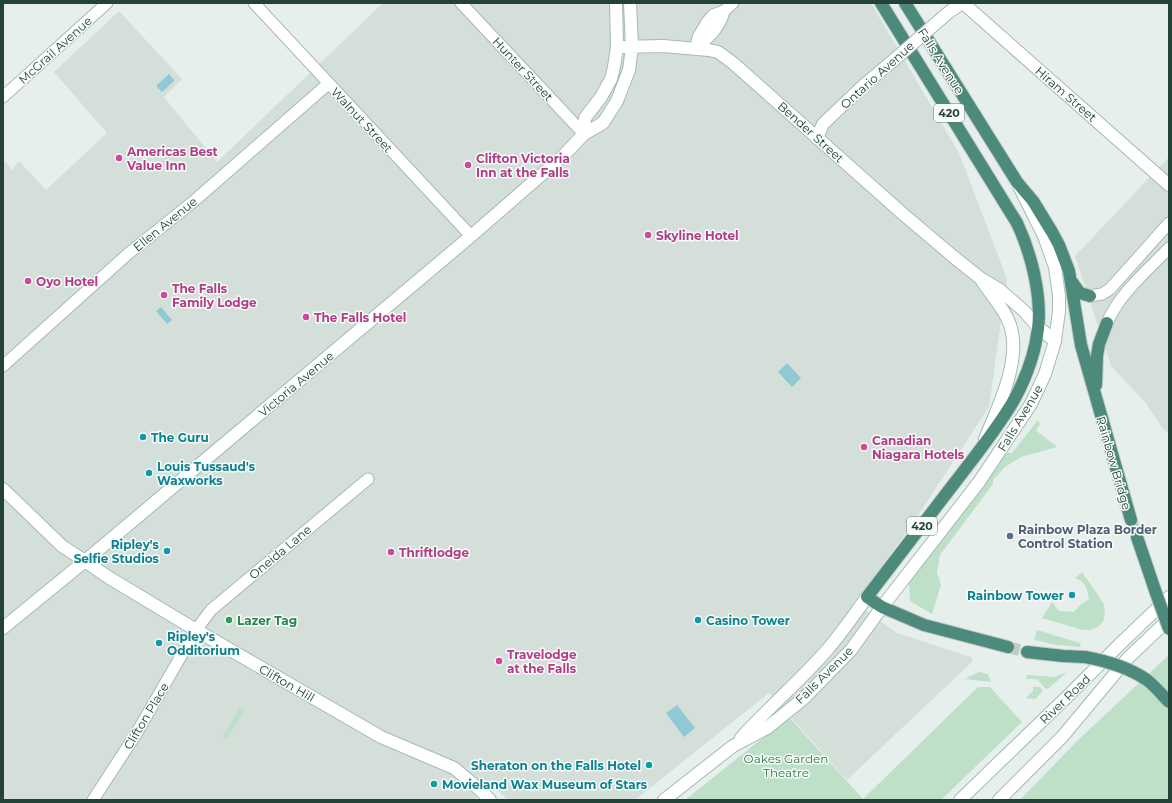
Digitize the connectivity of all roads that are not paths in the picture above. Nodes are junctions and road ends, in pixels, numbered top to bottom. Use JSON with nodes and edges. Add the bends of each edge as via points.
{"nodes":[{"id":1,"x":107,"y":3,"type":"edge"},
{"id":2,"x":254,"y":3,"type":"edge"},
{"id":3,"x":461,"y":3,"type":"edge"},
{"id":4,"x":616,"y":3,"type":"edge"},
{"id":5,"x":630,"y":3,"type":"edge"},
{"id":6,"x":733,"y":3,"type":"edge"},
{"id":7,"x":880,"y":3,"type":"edge"},
{"id":8,"x":905,"y":3,"type":"edge"},
{"id":9,"x":962,"y":3,"type":"edge"},
{"id":10,"x":617,"y":47,"type":"junction"},
{"id":11,"x":632,"y":47,"type":"junction"},
{"id":12,"x":696,"y":48,"type":"junction"},
{"id":13,"x":328,"y":84,"type":"junction"},
{"id":14,"x":3,"y":97,"type":"edge"},
{"id":15,"x":584,"y":134,"type":"junction"},
{"id":16,"x":817,"y":138,"type":"junction"},
{"id":17,"x":1017,"y":182,"type":"junction"},
{"id":18,"x":1169,"y":185,"type":"edge"},
{"id":19,"x":1169,"y":223,"type":"edge"},
{"id":20,"x":471,"y":236,"type":"junction"},
{"id":21,"x":1169,"y":248,"type":"edge"},
{"id":22,"x":980,"y":278,"type":"junction"},
{"id":23,"x":1070,"y":279,"type":"junction"},
{"id":24,"x":1090,"y":296,"type":"joint"},
{"id":25,"x":1107,"y":323,"type":"joint"},
{"id":26,"x":1038,"y":327,"type":"junction"},
{"id":27,"x":1055,"y":342,"type":"junction"},
{"id":28,"x":3,"y":366,"type":"edge"},
{"id":29,"x":1098,"y":406,"type":"junction"},
{"id":30,"x":983,"y":445,"type":"junction"},
{"id":31,"x":368,"y":479,"type":"dead end"},
{"id":32,"x":3,"y":489,"type":"edge"},
{"id":33,"x":1131,"y":520,"type":"tunnel mouth"},
{"id":34,"x":1137,"y":537,"type":"tunnel mouth"},
{"id":35,"x":84,"y":561,"type":"junction"},
{"id":36,"x":867,"y":597,"type":"junction"},
{"id":37,"x":1169,"y":597,"type":"edge"},
{"id":38,"x":882,"y":607,"type":"junction"},
{"id":39,"x":1169,"y":619,"type":"edge"},
{"id":40,"x":3,"y":628,"type":"edge"},
{"id":41,"x":1169,"y":629,"type":"edge"},
{"id":42,"x":196,"y":630,"type":"junction"},
{"id":43,"x":1008,"y":647,"type":"tunnel mouth"},
{"id":44,"x":1027,"y":652,"type":"tunnel mouth"},
{"id":45,"x":1169,"y":702,"type":"edge"},
{"id":46,"x":734,"y":746,"type":"junction"},
{"id":47,"x":93,"y":800,"type":"edge"},
{"id":48,"x":490,"y":800,"type":"edge"},
{"id":49,"x":664,"y":800,"type":"edge"},
{"id":50,"x":960,"y":800,"type":"edge"},
{"id":51,"x":999,"y":800,"type":"edge"}],
"edges":[{"from":1,"to":14,"type":"street","name":"McGrail Avenue"},
{"from":2,"to":13,"type":"street","name":"Walnut Street"},
{"from":3,"to":15,"type":"street","name":"Hunter Street"},
{"from":4,"to":10,"type":"main road"},
{"from":5,"to":11,"type":"main road","name":"Victoria Avenue"},
{"from":6,"to":12,"type":"street","via":[[707,22],[698,37]]},
{"from":7,"to":26,"type":"highway","name":"Falls Avenue","number":"420","via":[[1017,223],[1029,252],[1036,282]]},
{"from":8,"to":17,"type":"highway","name":"Falls Avenue","number":"420"},
{"from":9,"to":16,"type":"main road","name":"Ontario Avenue","bridge":true,"via":[[864,85],[823,124]]},
{"from":9,"to":18,"type":"main road","name":"Hiram Street"},
{"from":10,"to":11,"type":"main road","name":"Bender Street"},
{"from":10,"to":15,"type":"main road","via":[[611,79],[585,118]]},
{"from":11,"to":12,"type":"main road","name":"Bender Street"},
{"from":11,"to":15,"type":"main road","name":"Victoria Avenue","via":[[629,70],[617,101],[603,123]]},
{"from":12,"to":16,"type":"main road","name":"Bender Street","via":[[718,52]]},
{"from":13,"to":20,"type":"street","name":"Walnut Street"},
{"from":13,"to":28,"type":"street","name":"Ellen Avenue","via":[[194,201],[129,253]]},
{"from":15,"to":20,"type":"main road","name":"Victoria Avenue","via":[[563,156]]},
{"from":16,"to":22,"type":"main road","name":"Bender Street"},
{"from":17,"to":23,"type":"highway","via":[[1033,202],[1059,245]]},
{"from":17,"to":27,"type":"main road","name":"Falls Avenue","via":[[1044,236],[1055,267],[1059,311]]},
{"from":19,"to":24,"type":"street","via":[[1110,289],[1102,294]]},
{"from":20,"to":35,"type":"main road","name":"Victoria Avenue"},
{"from":21,"to":25,"type":"street","via":[[1118,303]]},
{"from":22,"to":26,"type":"main road","name":"Bender Street","via":[[1000,290]]},
{"from":22,"to":30,"type":"main road","name":"Bender Street","via":[[1006,315],[1014,344],[1010,372]]},
{"from":23,"to":24,"type":"highway","via":[[1080,293]]},
{"from":23,"to":29,"type":"highway","via":[[1078,335]]},
{"from":25,"to":29,"type":"highway","via":[[1097,356]]},
{"from":26,"to":27,"type":"main road","name":"Bender Street"},
{"from":26,"to":30,"type":"highway","name":"Falls Avenue","number":"420","via":[[1036,344],[1023,381]]},
{"from":27,"to":38,"type":"main road","name":"Falls Avenue","via":[[1045,374],[1023,416],[979,482]]},
{"from":29,"to":33,"type":"highway","name":"Rainbow Bridge"},
{"from":30,"to":36,"type":"highway","name":"Falls Avenue","number":"420"},
{"from":31,"to":42,"type":"street","name":"Oneida Lane","via":[[211,610]]},
{"from":32,"to":35,"type":"main road","name":"Clifton Hill","via":[[62,546]]},
{"from":34,"to":41,"type":"highway","bridge":true},
{"from":35,"to":40,"type":"main road","name":"Victoria Avenue"},
{"from":35,"to":42,"type":"main road","name":"Clifton Hill"},
{"from":36,"to":38,"type":"highway"},
{"from":36,"to":46,"type":"main road","name":"Falls Avenue","via":[[828,650]]},
{"from":37,"to":50,"type":"main road","name":"River Road"},
{"from":38,"to":43,"type":"highway","via":[[924,625]]},
{"from":38,"to":46,"type":"main road","name":"Falls Avenue","via":[[850,650],[804,698],[767,728]]},
{"from":39,"to":51,"type":"main road","name":"River Road","via":[[1128,658],[1062,737]]},
{"from":42,"to":47,"type":"street","name":"Clifton Place"},
{"from":42,"to":48,"type":"main road","name":"Clifton Hill","via":[[381,737],[454,768]]},
{"from":44,"to":45,"type":"highway","bridge":true,"via":[[1107,661],[1148,681]]},
{"from":46,"to":49,"type":"main road","name":"Falls Avenue"}]}
